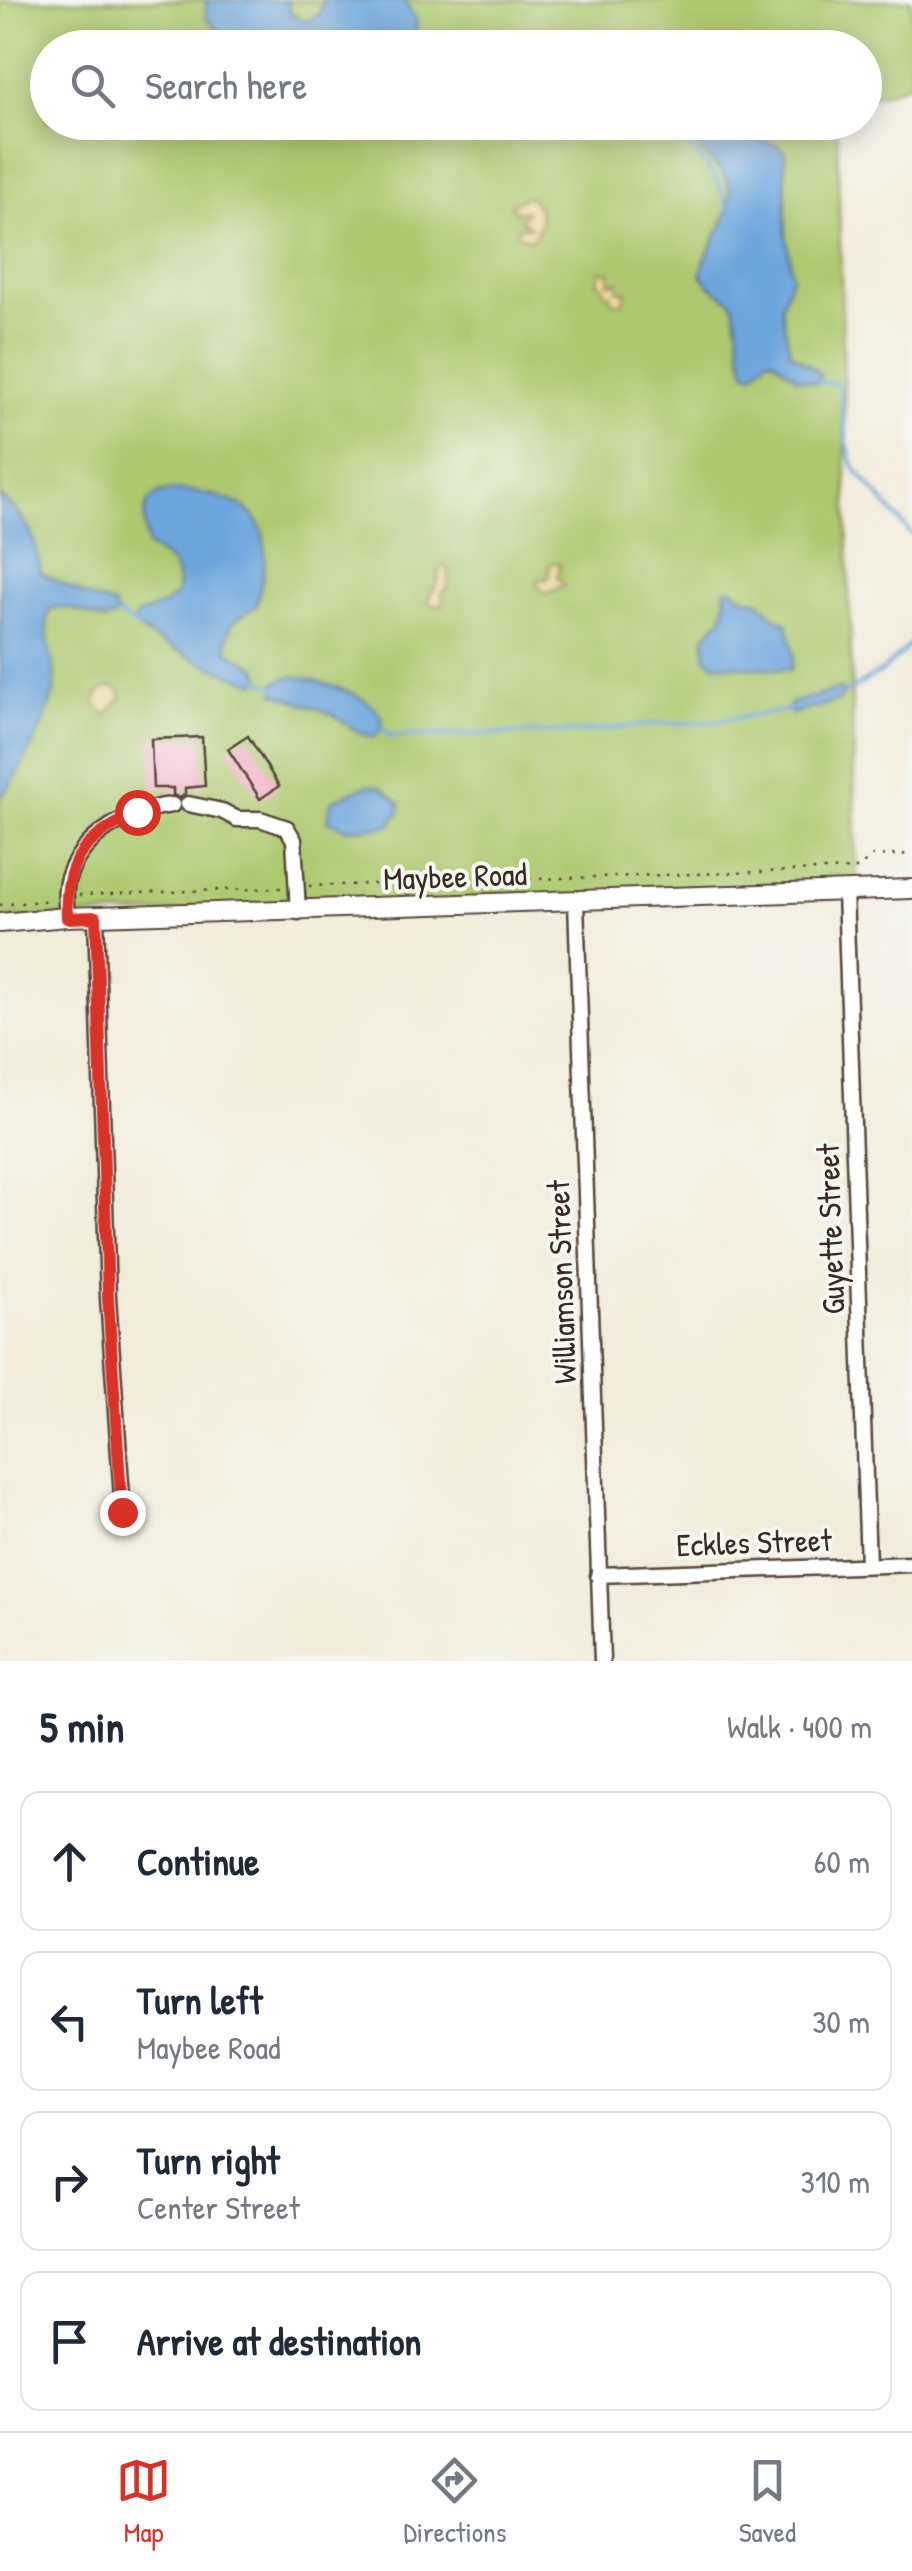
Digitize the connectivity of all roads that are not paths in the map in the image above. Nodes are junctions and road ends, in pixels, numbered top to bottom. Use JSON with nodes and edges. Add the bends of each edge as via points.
{"nodes":[{"id":1,"x":188,"y":804,"type":"dead end"},
{"id":2,"x":172,"y":805,"type":"dead end"},
{"id":3,"x":912,"y":889,"type":"edge"},
{"id":4,"x":845,"y":891,"type":"junction"},
{"id":5,"x":576,"y":902,"type":"junction"},
{"id":6,"x":298,"y":912,"type":"junction"},
{"id":7,"x":96,"y":917,"type":"junction"},
{"id":8,"x":67,"y":918,"type":"junction"},
{"id":9,"x":0,"y":923,"type":"edge"},
{"id":10,"x":122,"y":1512,"type":"dead end"},
{"id":11,"x":912,"y":1564,"type":"edge"},
{"id":12,"x":868,"y":1565,"type":"junction"},
{"id":13,"x":598,"y":1574,"type":"junction"},
{"id":14,"x":602,"y":1661,"type":"edge"}],
"edges":[{"from":1,"to":6,"type":"street","via":[[287,828],[294,840]]},
{"from":2,"to":8,"type":"street","via":[[137,812],[99,834],[66,882]]},
{"from":3,"to":4,"type":"main road","name":"Maybee Road"},
{"from":4,"to":5,"type":"main road","name":"Maybee Road"},
{"from":4,"to":12,"type":"street","name":"Guyette Street"},
{"from":5,"to":6,"type":"main road","name":"Maybee Road"},
{"from":5,"to":13,"type":"street","name":"Williamson Street"},
{"from":6,"to":7,"type":"main road","name":"Maybee Road"},
{"from":7,"to":8,"type":"main road","name":"Maybee Road"},
{"from":7,"to":10,"type":"street"},
{"from":8,"to":9,"type":"main road","name":"Maybee Road"},
{"from":11,"to":12,"type":"street","name":"Eckles Street"},
{"from":12,"to":13,"type":"street","name":"Eckles Street"},
{"from":13,"to":14,"type":"street","name":"Williamson Street"}]}
